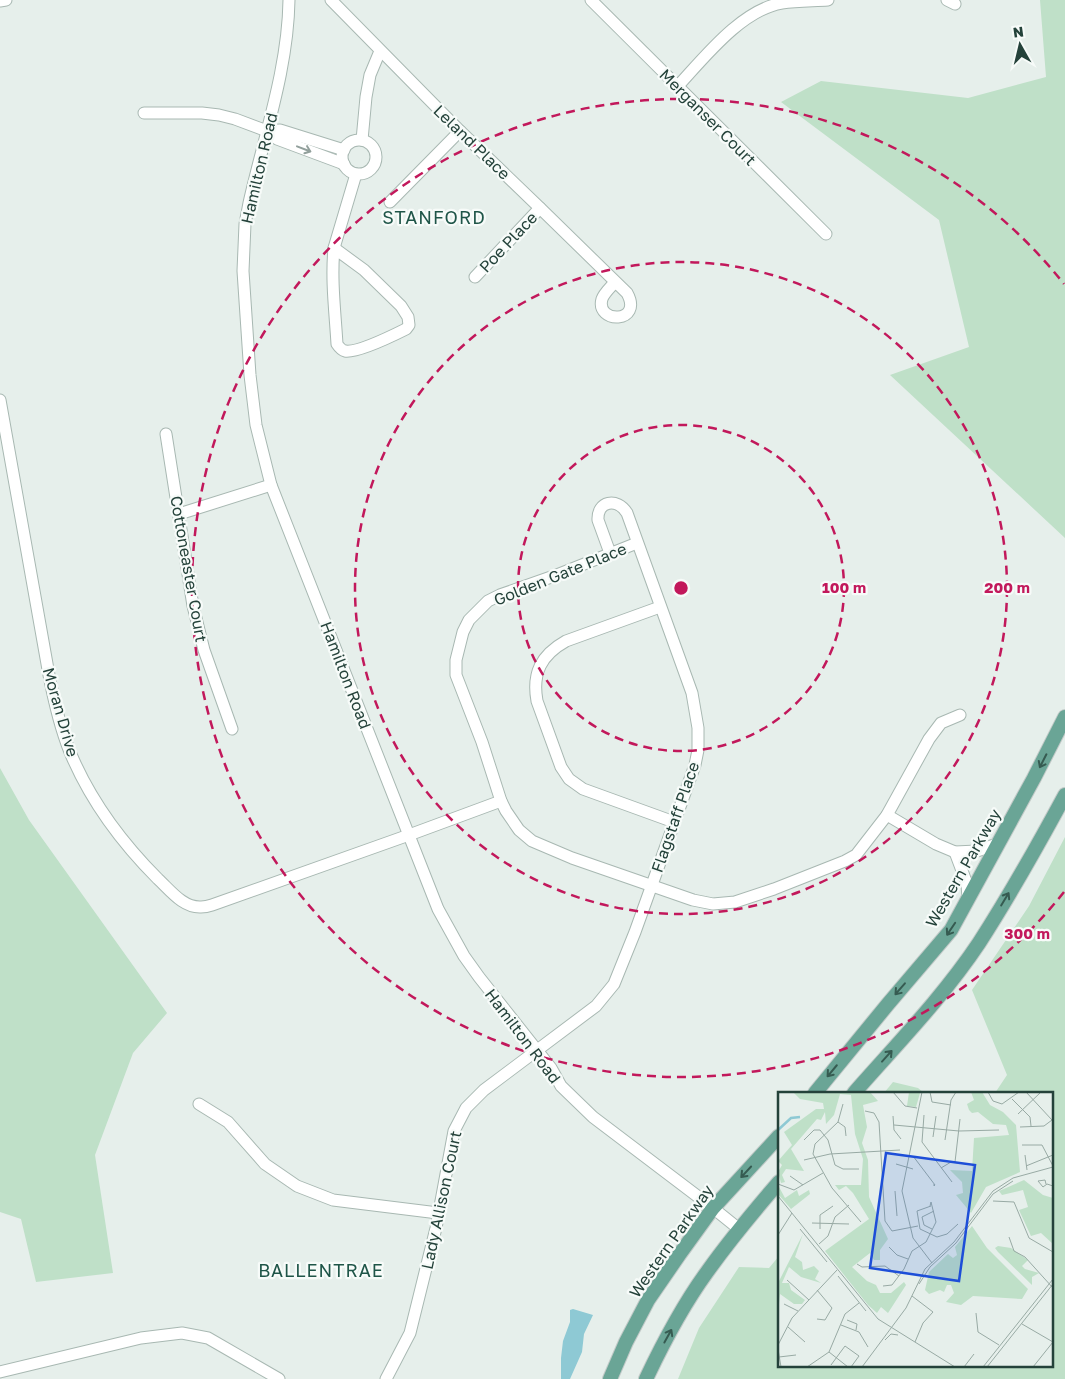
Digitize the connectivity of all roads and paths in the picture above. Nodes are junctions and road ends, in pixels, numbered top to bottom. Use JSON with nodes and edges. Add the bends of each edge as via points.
{"nodes":[{"id":1,"x":6,"y":0,"type":"edge"},
{"id":2,"x":289,"y":0,"type":"edge"},
{"id":3,"x":331,"y":0,"type":"edge"},
{"id":4,"x":591,"y":0,"type":"edge"},
{"id":5,"x":828,"y":0,"type":"edge"},
{"id":6,"x":0,"y":1,"type":"edge"},
{"id":7,"x":380,"y":51,"type":"junction"},
{"id":8,"x":677,"y":86,"type":"junction"},
{"id":9,"x":144,"y":114,"type":"dead end"},
{"id":10,"x":267,"y":131,"type":"junction"},
{"id":11,"x":460,"y":132,"type":"junction"},
{"id":12,"x":362,"y":140,"type":"junction"},
{"id":13,"x":344,"y":150,"type":"junction"},
{"id":14,"x":344,"y":164,"type":"junction"},
{"id":15,"x":356,"y":174,"type":"junction"},
{"id":16,"x":390,"y":202,"type":"dead end"},
{"id":17,"x":540,"y":208,"type":"junction"},
{"id":18,"x":826,"y":234,"type":"dead end"},
{"id":19,"x":334,"y":248,"type":"junction"},
{"id":20,"x":475,"y":277,"type":"dead end"},
{"id":21,"x":615,"y":282,"type":"dead end"},
{"id":22,"x":0,"y":400,"type":"edge"},
{"id":23,"x":166,"y":434,"type":"dead end"},
{"id":24,"x":271,"y":485,"type":"junction"},
{"id":25,"x":179,"y":514,"type":"junction"},
{"id":26,"x":637,"y":543,"type":"junction"},
{"id":27,"x":610,"y":553,"type":"junction"},
{"id":28,"x":660,"y":607,"type":"junction"},
{"id":29,"x":960,"y":716,"type":"dead end"},
{"id":30,"x":1065,"y":717,"type":"edge"},
{"id":31,"x":232,"y":729,"type":"dead end"},
{"id":32,"x":1065,"y":795,"type":"edge"},
{"id":33,"x":501,"y":801,"type":"junction"},
{"id":34,"x":887,"y":815,"type":"junction"},
{"id":35,"x":674,"y":822,"type":"junction"},
{"id":36,"x":409,"y":836,"type":"junction"},
{"id":37,"x":997,"y":844,"type":"junction"},
{"id":38,"x":955,"y":852,"type":"junction"},
{"id":39,"x":651,"y":886,"type":"junction"},
{"id":40,"x":968,"y":899,"type":"junction"},
{"id":41,"x":536,"y":1050,"type":"junction"},
{"id":42,"x":816,"y":1092,"type":"edge"},
{"id":43,"x":855,"y":1092,"type":"edge"},
{"id":44,"x":199,"y":1104,"type":"dead end"},
{"id":45,"x":778,"y":1137,"type":"edge"},
{"id":46,"x":778,"y":1183,"type":"edge"},
{"id":47,"x":713,"y":1208,"type":"junction"},
{"id":48,"x":438,"y":1213,"type":"junction"},
{"id":49,"x":739,"y":1229,"type":"junction"},
{"id":50,"x":0,"y":1372,"type":"edge"},
{"id":51,"x":279,"y":1379,"type":"edge"},
{"id":52,"x":386,"y":1379,"type":"edge"},
{"id":53,"x":610,"y":1379,"type":"edge"},
{"id":54,"x":646,"y":1379,"type":"edge"}],
"edges":[{"from":1,"to":6,"type":"street"},
{"from":2,"to":10,"type":"street","name":"Hamilton Road","via":[[284,57]]},
{"from":3,"to":7,"type":"street","name":"Leland Place"},
{"from":4,"to":8,"type":"street","name":"Merganser Court"},
{"from":5,"to":8,"type":"street","via":[[780,3],[754,13],[734,27]]},
{"from":7,"to":11,"type":"street","name":"Leland Place"},
{"from":7,"to":12,"type":"street","via":[[370,75]]},
{"from":8,"to":18,"type":"street","name":"Merganser Court"},
{"from":9,"to":10,"type":"street","via":[[219,115]]},
{"from":10,"to":13,"type":"street","via":[[280,130]]},
{"from":10,"to":14,"type":"street","one_way":true,"via":[[277,139]]},
{"from":10,"to":24,"type":"street","name":"Hamilton Road","via":[[249,203],[243,271],[256,424]]},
{"from":11,"to":16,"type":"street"},
{"from":11,"to":17,"type":"street","name":"Leland Place"},
{"from":12,"to":13,"type":"street","via":[[351,142]]},
{"from":12,"to":15,"type":"street","via":[[372,146],[376,163],[368,172]]},
{"from":13,"to":14,"type":"street"},
{"from":14,"to":15,"type":"street"},
{"from":15,"to":19,"type":"street"},
{"from":17,"to":20,"type":"street","name":"Poe Place"},
{"from":17,"to":21,"type":"street","name":"Leland Place"},
{"from":19,"to":19,"type":"street","via":[[333,294],[340,350],[347,352],[406,330],[408,317],[401,306],[364,270]]},
{"from":22,"to":36,"type":"street","name":"Moran Drive","via":[[59,719],[70,751],[99,808],[137,858],[177,898],[201,908]]},
{"from":23,"to":25,"type":"street","name":"Cottoneaster Court"},
{"from":24,"to":25,"type":"street"},
{"from":24,"to":36,"type":"street","name":"Hamilton Road"},
{"from":25,"to":31,"type":"street","name":"Cottoneaster Court","via":[[194,610],[204,650]]},
{"from":26,"to":27,"type":"street","name":"Golden Gate Place"},
{"from":26,"to":27,"type":"street","name":"Flagstaff Place","via":[[623,507],[606,504],[598,520]]},
{"from":26,"to":28,"type":"street","name":"Flagstaff Place"},
{"from":27,"to":33,"type":"street","name":"Golden Gate Place","via":[[488,601],[469,620],[463,632],[456,675]]},
{"from":28,"to":35,"type":"street","name":"Flagstaff Place","via":[[692,693],[698,724],[695,765]]},
{"from":28,"to":35,"type":"street","via":[[555,647],[536,676],[535,690],[561,767],[569,779],[583,789]]},
{"from":29,"to":34,"type":"street","name":"Golden Gate Place","via":[[941,723],[929,739]]},
{"from":30,"to":37,"type":"main road","name":"Western Parkway","one_way":true},
{"from":43,"to":32,"type":"main road","one_way":true,"via":[[938,999],[978,944]]},
{"from":33,"to":36,"type":"street","name":"Moran Drive"},
{"from":33,"to":39,"type":"street","name":"Golden Gate Place","via":[[517,828],[532,841]]},
{"from":34,"to":38,"type":"street"},
{"from":34,"to":39,"type":"street","name":"Golden Gate Place","via":[[856,855],[735,902],[713,904]]},
{"from":35,"to":39,"type":"street","name":"Flagstaff Place"},
{"from":36,"to":41,"type":"street","name":"Hamilton Road","via":[[438,910],[464,956]]},
{"from":37,"to":38,"type":"street"},
{"from":37,"to":40,"type":"main road","name":"Western Parkway"},
{"from":38,"to":40,"type":"street","via":[[967,884]]},
{"from":39,"to":41,"type":"street","name":"Flagstaff Place","via":[[609,992],[596,1006]]},
{"from":40,"to":42,"type":"main road","name":"Western Parkway","one_way":true,"via":[[951,930]]},
{"from":41,"to":47,"type":"street","name":"Hamilton Road","via":[[561,1086],[593,1117]]},
{"from":41,"to":48,"type":"street","name":"Lady Allison Court","via":[[466,1108],[454,1131]]},
{"from":44,"to":48,"type":"street","via":[[228,1122],[264,1164],[297,1186],[333,1200]]},
{"from":45,"to":47,"type":"main road","name":"Western Parkway","one_way":true},
{"from":46,"to":49,"type":"main road"},
{"from":47,"to":49,"type":"street","name":"Hamilton Road"},
{"from":47,"to":53,"type":"main road","name":"Western Parkway","via":[[648,1300]]},
{"from":48,"to":52,"type":"street","name":"Lady Allison Court","via":[[410,1333]]},
{"from":54,"to":49,"type":"main road","one_way":true,"via":[[674,1324],[705,1274]]},
{"from":50,"to":51,"type":"street","via":[[141,1338],[182,1333],[208,1338]]}]}
